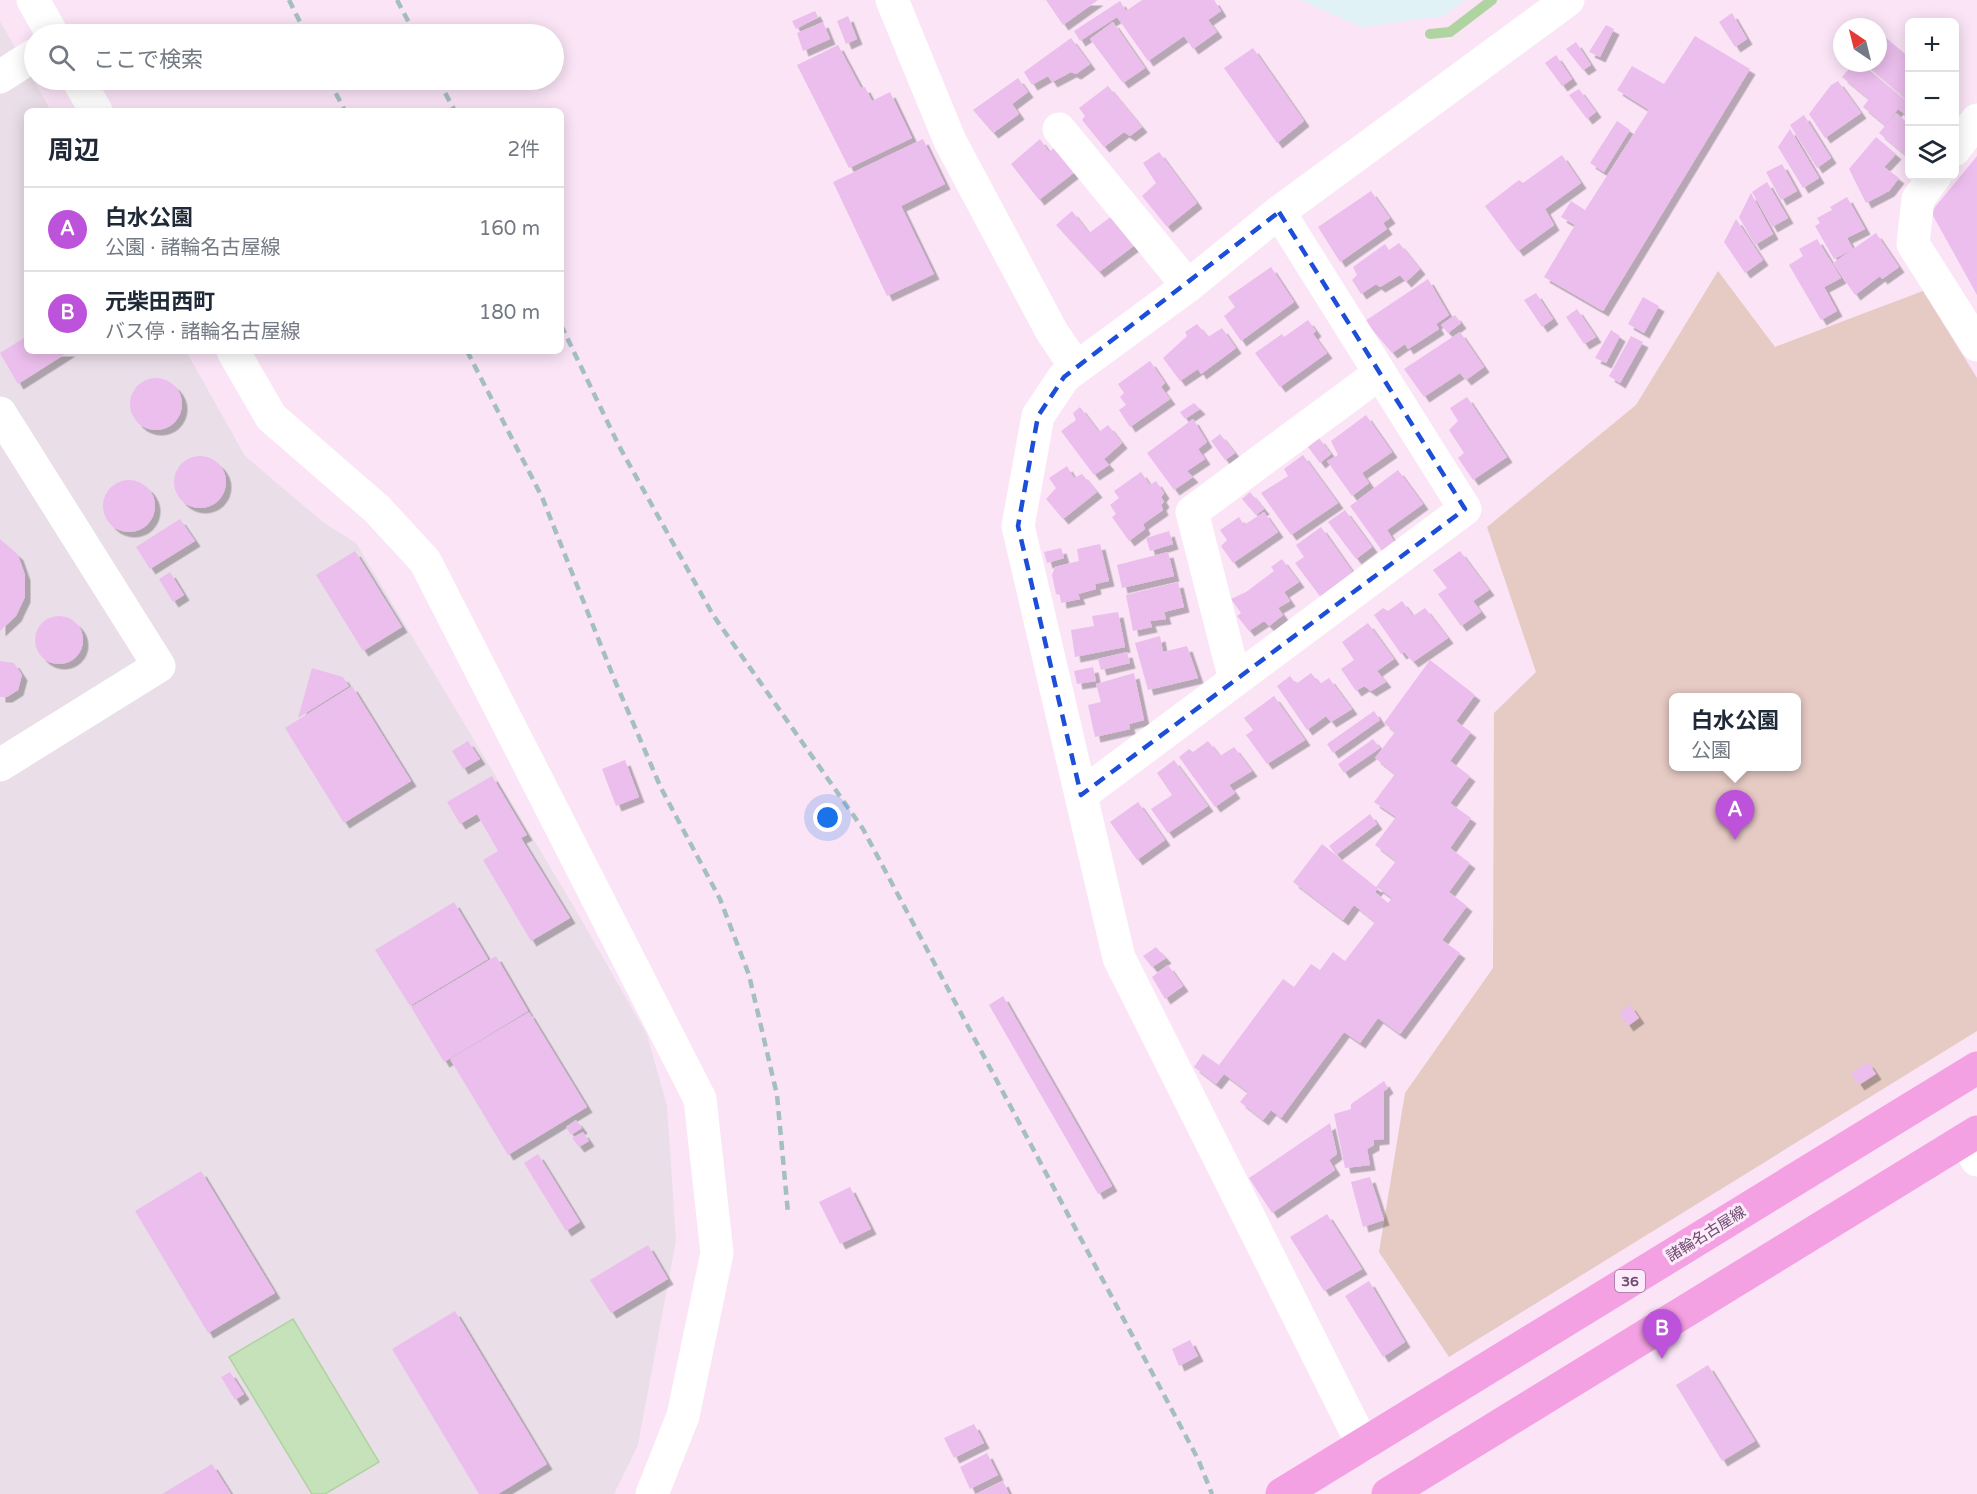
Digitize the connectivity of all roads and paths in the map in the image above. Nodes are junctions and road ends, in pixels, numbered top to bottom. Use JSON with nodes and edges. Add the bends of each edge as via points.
{"nodes":[{"id":1,"x":33,"y":0,"type":"edge"},
{"id":2,"x":892,"y":0,"type":"edge"},
{"id":3,"x":1568,"y":0,"type":"edge"},
{"id":4,"x":46,"y":24,"type":"edge"},
{"id":5,"x":24,"y":61,"type":"edge"},
{"id":6,"x":0,"y":77,"type":"edge"},
{"id":7,"x":84,"y":90,"type":"edge"},
{"id":8,"x":94,"y":108,"type":"edge"},
{"id":9,"x":1977,"y":120,"type":"edge"},
{"id":10,"x":1059,"y":129,"type":"dead end"},
{"id":11,"x":1959,"y":143,"type":"edge"},
{"id":12,"x":1932,"y":180,"type":"edge"},
{"id":13,"x":1279,"y":212,"type":"junction"},
{"id":14,"x":1188,"y":286,"type":"junction"},
{"id":15,"x":1977,"y":345,"type":"edge"},
{"id":16,"x":235,"y":354,"type":"edge"},
{"id":17,"x":1076,"y":367,"type":"junction"},
{"id":18,"x":1380,"y":373,"type":"junction"},
{"id":19,"x":0,"y":413,"type":"edge"},
{"id":20,"x":1235,"y":680,"type":"junction"},
{"id":21,"x":0,"y":765,"type":"edge"},
{"id":22,"x":1081,"y":795,"type":"junction"},
{"id":23,"x":1977,"y":1068,"type":"edge"},
{"id":24,"x":1973,"y":1144,"type":"edge"},
{"id":25,"x":1363,"y":1445,"type":"junction"},
{"id":26,"x":1397,"y":1491,"type":"edge"},
{"id":27,"x":652,"y":1494,"type":"edge"},
{"id":28,"x":1282,"y":1494,"type":"edge"}],
"edges":[{"from":1,"to":4,"type":"street"},
{"from":2,"to":17,"type":"street","via":[[950,141],[1052,332]]},
{"from":3,"to":13,"type":"street"},
{"from":5,"to":6,"type":"street"},
{"from":7,"to":8,"type":"street"},
{"from":9,"to":11,"type":"street"},
{"from":10,"to":14,"type":"street"},
{"from":12,"to":15,"type":"street","via":[[1918,199],[1913,244]]},
{"from":13,"to":14,"type":"street"},
{"from":13,"to":18,"type":"street"},
{"from":14,"to":17,"type":"street"},
{"from":16,"to":27,"type":"street","via":[[271,417],[377,509],[425,561],[700,1100],[717,1253],[683,1416]]},
{"from":17,"to":22,"type":"street","via":[[1064,377],[1038,416],[1018,526]]},
{"from":18,"to":20,"type":"street","via":[[1192,512]]},
{"from":18,"to":20,"type":"street","via":[[1465,508]]},
{"from":19,"to":21,"type":"street","via":[[159,666]]},
{"from":20,"to":22,"type":"street"},
{"from":22,"to":25,"type":"street","via":[[1119,958]]},
{"from":23,"to":25,"type":"main road","name":"諸輪名古屋線","number":"36"},
{"from":24,"to":26,"type":"main road"},
{"from":25,"to":28,"type":"main road","name":"諸輪名古屋線","number":"36"}]}
